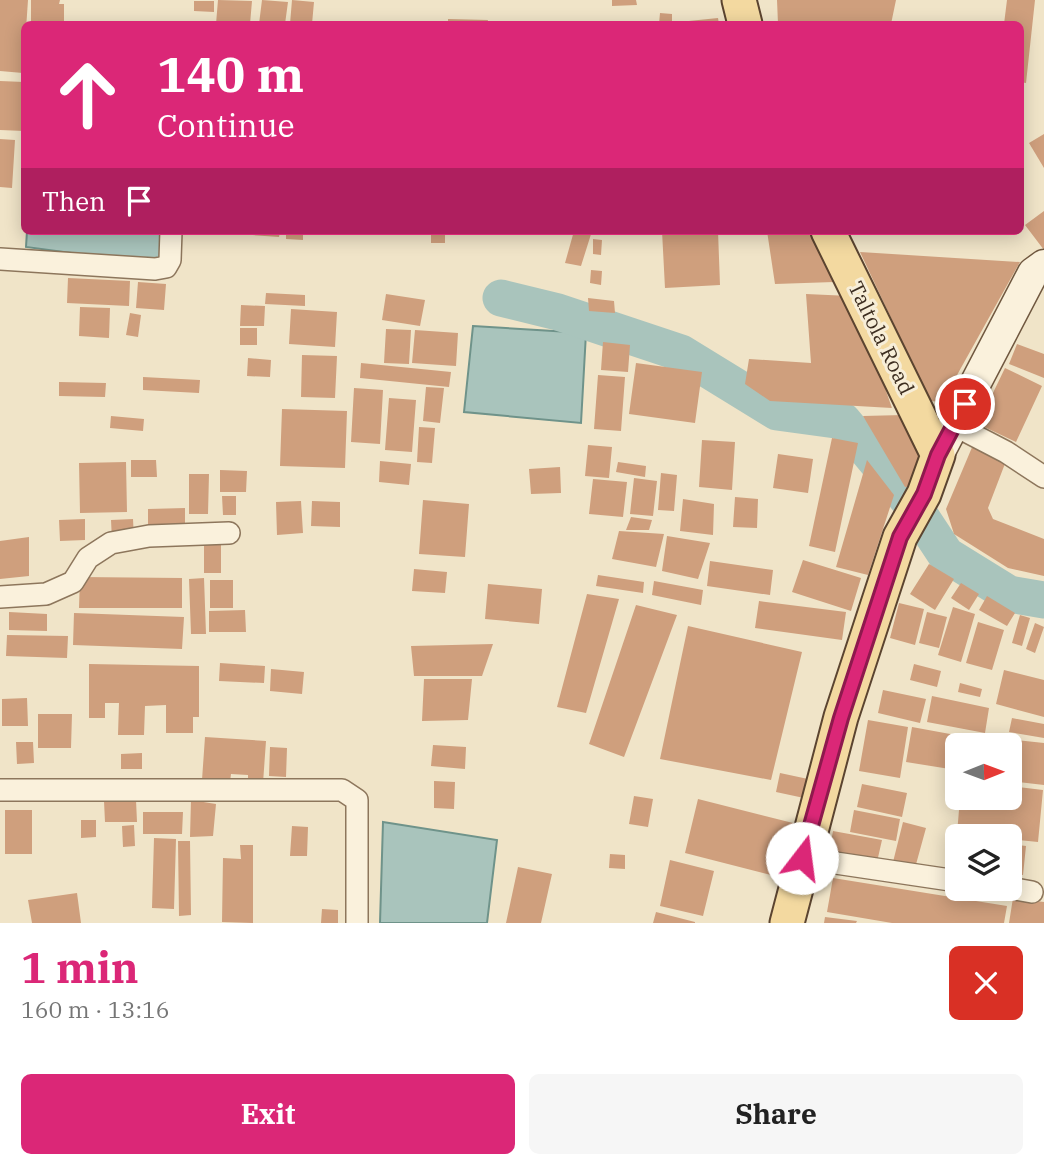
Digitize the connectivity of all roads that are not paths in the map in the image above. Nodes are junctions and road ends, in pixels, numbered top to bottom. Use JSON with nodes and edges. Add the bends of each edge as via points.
{"nodes":[{"id":1,"x":739,"y":0,"type":"edge"},
{"id":2,"x":744,"y":21,"type":"edge"},
{"id":3,"x":171,"y":235,"type":"edge"},
{"id":4,"x":830,"y":235,"type":"edge"},
{"id":5,"x":0,"y":259,"type":"edge"},
{"id":6,"x":1044,"y":265,"type":"edge"},
{"id":7,"x":954,"y":425,"type":"junction"},
{"id":8,"x":938,"y":455,"type":"junction"},
{"id":9,"x":1044,"y":477,"type":"edge"},
{"id":10,"x":229,"y":533,"type":"dead end"},
{"id":11,"x":0,"y":597,"type":"edge"},
{"id":12,"x":0,"y":790,"type":"edge"},
{"id":13,"x":802,"y":858,"type":"junction"},
{"id":14,"x":945,"y":879,"type":"edge"},
{"id":15,"x":1022,"y":890,"type":"edge"},
{"id":16,"x":1032,"y":892,"type":"dead end"},
{"id":17,"x":357,"y":923,"type":"edge"},
{"id":18,"x":787,"y":923,"type":"edge"}],
"edges":[{"from":1,"to":2,"type":"main road"},
{"from":3,"to":5,"type":"street","via":[[166,267]]},
{"from":4,"to":8,"type":"main road","name":"Taltola Road"},
{"from":6,"to":7,"type":"street","via":[[1032,273]]},
{"from":7,"to":8,"type":"street"},
{"from":7,"to":9,"type":"street"},
{"from":8,"to":13,"type":"main road","via":[[924,494],[900,537],[841,718]]},
{"from":10,"to":11,"type":"street","via":[[149,536],[111,543],[88,558],[73,582],[46,594]]},
{"from":12,"to":17,"type":"street","via":[[342,790],[357,800]]},
{"from":13,"to":14,"type":"street"},
{"from":13,"to":18,"type":"main road"},
{"from":15,"to":16,"type":"street"}]}
